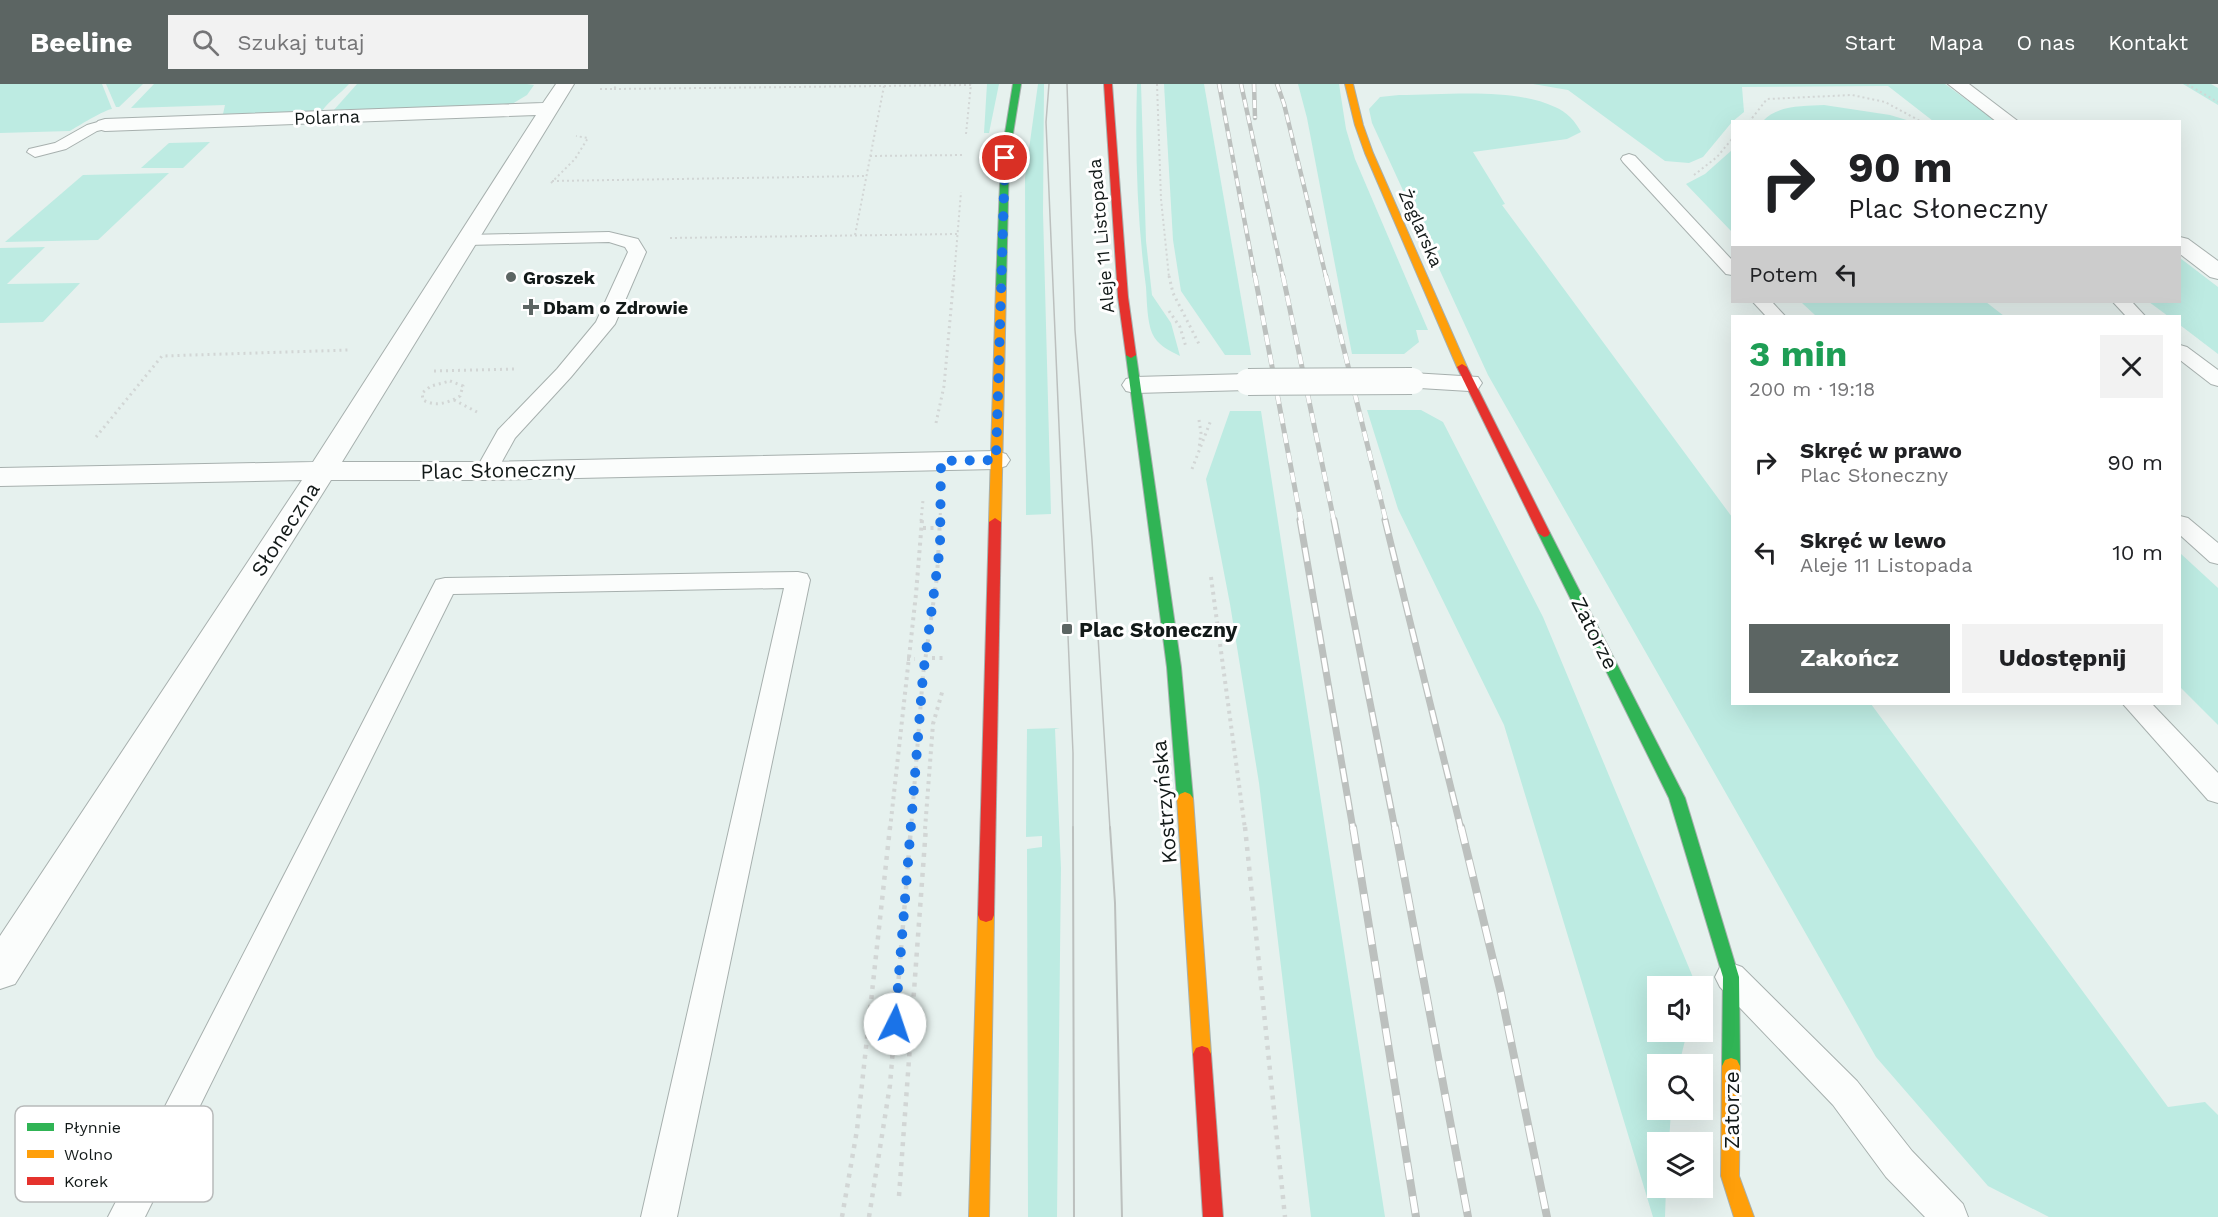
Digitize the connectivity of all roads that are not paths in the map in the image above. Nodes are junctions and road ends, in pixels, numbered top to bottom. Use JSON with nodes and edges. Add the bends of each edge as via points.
{"nodes":[{"id":1,"x":565,"y":84,"type":"edge"},
{"id":2,"x":1017,"y":84,"type":"edge"},
{"id":3,"x":1108,"y":84,"type":"edge"},
{"id":4,"x":1349,"y":84,"type":"edge"},
{"id":5,"x":1958,"y":84,"type":"edge"},
{"id":6,"x":549,"y":109,"type":"junction"},
{"id":7,"x":2007,"y":120,"type":"edge"},
{"id":8,"x":105,"y":125,"type":"joint"},
{"id":9,"x":35,"y":152,"type":"dead end"},
{"id":10,"x":1629,"y":159,"type":"dead end"},
{"id":11,"x":467,"y":240,"type":"junction"},
{"id":12,"x":2181,"y":245,"type":"edge"},
{"id":13,"x":1731,"y":269,"type":"edge"},
{"id":14,"x":2218,"y":272,"type":"edge"},
{"id":15,"x":1763,"y":303,"type":"edge"},
{"id":16,"x":2123,"y":303,"type":"edge"},
{"id":17,"x":1775,"y":315,"type":"edge"},
{"id":18,"x":2135,"y":315,"type":"edge"},
{"id":19,"x":2181,"y":352,"type":"edge"},
{"id":20,"x":2218,"y":380,"type":"edge"},
{"id":21,"x":1469,"y":383,"type":"junction"},
{"id":22,"x":1135,"y":385,"type":"junction"},
{"id":23,"x":996,"y":460,"type":"junction"},
{"id":24,"x":322,"y":471,"type":"junction"},
{"id":25,"x":486,"y":471,"type":"junction"},
{"id":26,"x":0,"y":477,"type":"edge"},
{"id":27,"x":2181,"y":524,"type":"edge"},
{"id":28,"x":2209,"y":538,"type":"edge"},
{"id":29,"x":2218,"y":556,"type":"edge"},
{"id":30,"x":2137,"y":705,"type":"edge"},
{"id":31,"x":2218,"y":792,"type":"edge"},
{"id":32,"x":0,"y":971,"type":"edge"},
{"id":33,"x":1731,"y":977,"type":"junction"},
{"id":34,"x":182,"y":1106,"type":"edge"},
{"id":35,"x":134,"y":1202,"type":"edge"},
{"id":36,"x":126,"y":1217,"type":"edge"},
{"id":37,"x":659,"y":1217,"type":"edge"},
{"id":38,"x":979,"y":1217,"type":"edge"},
{"id":39,"x":1213,"y":1217,"type":"edge"},
{"id":40,"x":1744,"y":1217,"type":"edge"},
{"id":41,"x":1950,"y":1217,"type":"edge"}],
"edges":[{"from":1,"to":6,"type":"street","name":"Słoneczna"},
{"from":2,"to":23,"type":"main road","via":[[1005,158]]},
{"from":3,"to":22,"type":"main road","name":"Aleje 11 Listopada","via":[[1123,297]]},
{"from":4,"to":21,"type":"main road","name":"Żeglarska","via":[[1369,153]]},
{"from":5,"to":7,"type":"street"},
{"from":6,"to":8,"type":"street","name":"Polarna"},
{"from":6,"to":11,"type":"street","name":"Słoneczna"},
{"from":8,"to":9,"type":"lane","via":[[60,146]]},
{"from":10,"to":13,"type":"lane"},
{"from":11,"to":24,"type":"street","name":"Słoneczna"},
{"from":11,"to":25,"type":"lane","via":[[609,237],[632,243],[637,252],[605,324],[506,435]]},
{"from":12,"to":14,"type":"street"},
{"from":15,"to":17,"type":"lane"},
{"from":16,"to":18,"type":"lane"},
{"from":19,"to":20,"type":"lane"},
{"from":21,"to":22,"type":"street","bridge":true,"via":[[1248,381]]},
{"from":21,"to":33,"type":"main road","name":"Zatorze","via":[[1677,798]]},
{"from":22,"to":39,"type":"main road","name":"Kostrzyńska","via":[[1174,667]]},
{"from":23,"to":25,"type":"street","name":"Plac Słoneczny"},
{"from":23,"to":38,"type":"main road"},
{"from":24,"to":25,"type":"street","name":"Plac Słoneczny"},
{"from":24,"to":26,"type":"street","name":"Plac Słoneczny"},
{"from":24,"to":32,"type":"street","name":"Słoneczna"},
{"from":27,"to":28,"type":"lane"},
{"from":28,"to":29,"type":"lane"},
{"from":30,"to":31,"type":"lane"},
{"from":33,"to":40,"type":"main road","name":"Zatorze","via":[[1730,1176]]},
{"from":33,"to":41,"type":"lane","via":[[1845,1093],[1899,1164]]},
{"from":34,"to":37,"type":"lane","via":[[445,586],[798,580]]},
{"from":35,"to":36,"type":"lane"}]}
